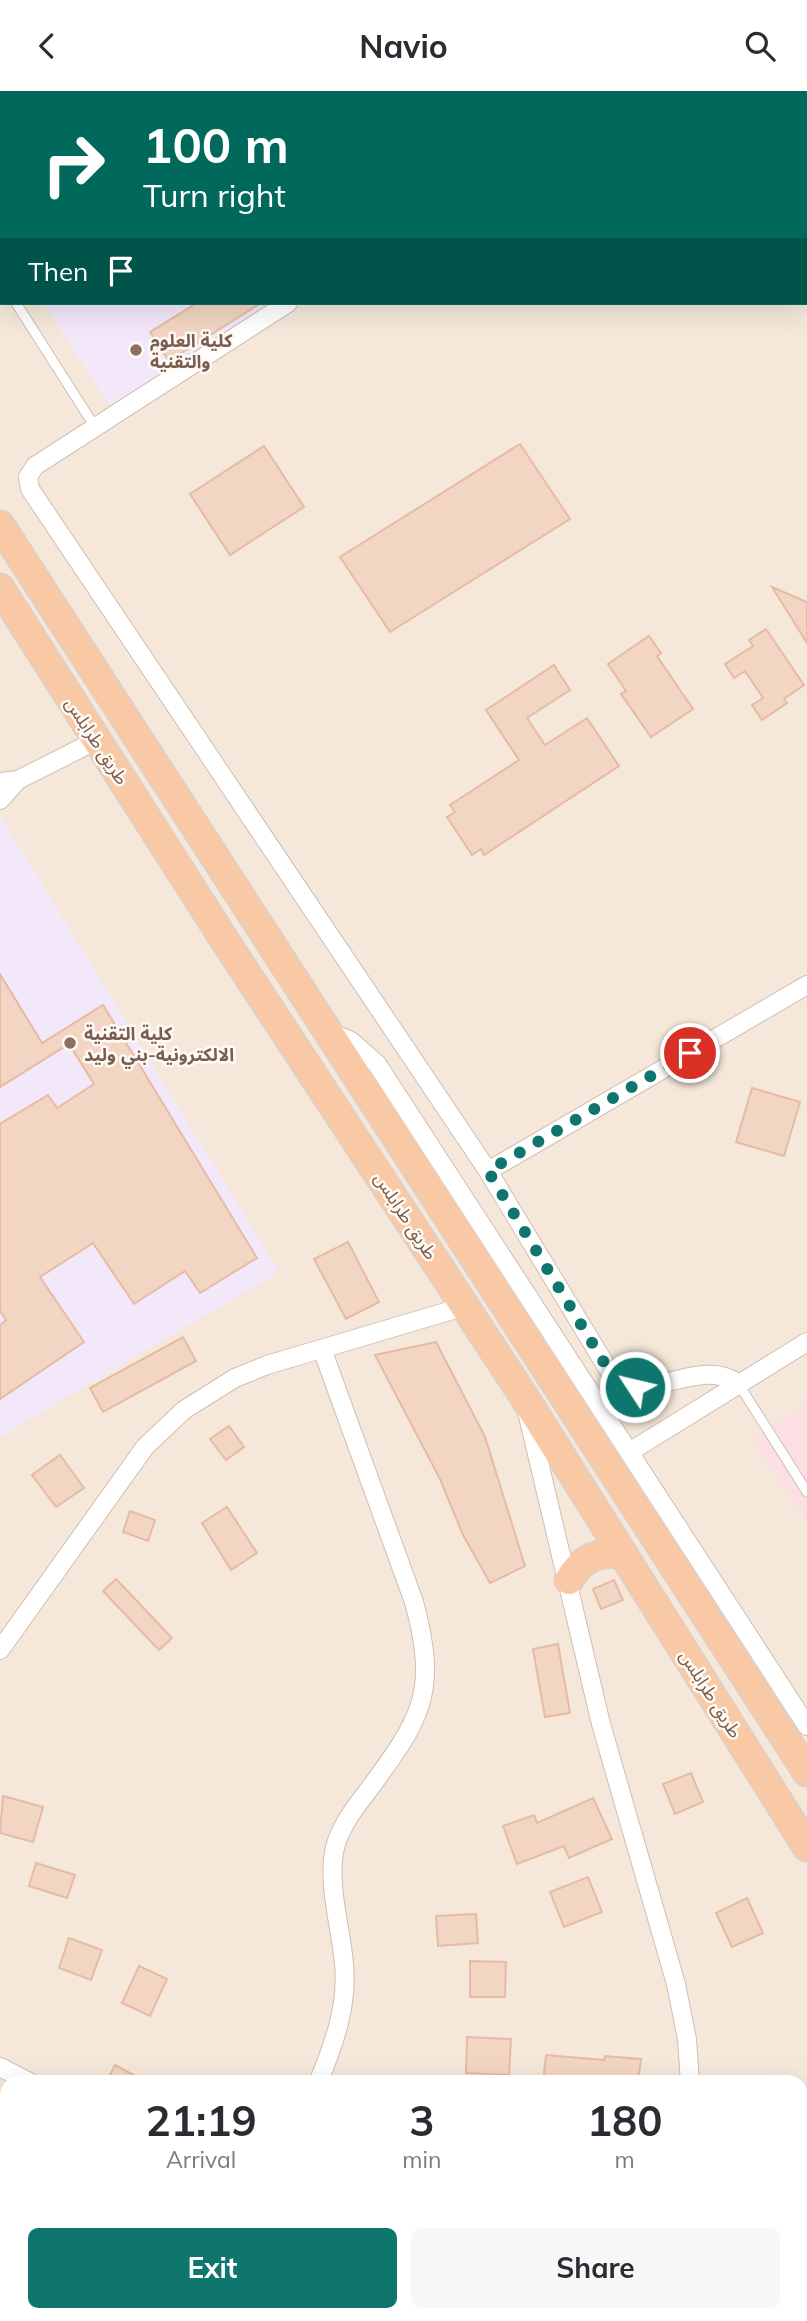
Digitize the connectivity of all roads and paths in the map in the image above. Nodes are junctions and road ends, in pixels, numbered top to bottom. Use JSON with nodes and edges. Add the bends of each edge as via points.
{"nodes":[{"id":1,"x":17,"y":305,"type":"edge"},
{"id":2,"x":285,"y":305,"type":"edge"},
{"id":3,"x":96,"y":429,"type":"junction"},
{"id":4,"x":0,"y":525,"type":"edge"},
{"id":5,"x":0,"y":589,"type":"edge"},
{"id":6,"x":97,"y":740,"type":"junction"},
{"id":7,"x":18,"y":780,"type":"junction"},
{"id":8,"x":0,"y":782,"type":"edge"},
{"id":9,"x":0,"y":800,"type":"edge"},
{"id":10,"x":807,"y":985,"type":"edge"},
{"id":11,"x":328,"y":1031,"type":"junction"},
{"id":12,"x":488,"y":1171,"type":"junction"},
{"id":13,"x":466,"y":1306,"type":"junction"},
{"id":14,"x":807,"y":1342,"type":"edge"},
{"id":15,"x":322,"y":1349,"type":"junction"},
{"id":16,"x":738,"y":1383,"type":"junction"},
{"id":17,"x":523,"y":1395,"type":"junction"},
{"id":18,"x":631,"y":1451,"type":"junction"},
{"id":19,"x":807,"y":1492,"type":"edge"},
{"id":20,"x":624,"y":1555,"type":"junction"},
{"id":21,"x":569,"y":1580,"type":"junction"},
{"id":22,"x":0,"y":1650,"type":"edge"},
{"id":23,"x":807,"y":1726,"type":"edge"},
{"id":24,"x":807,"y":1772,"type":"edge"},
{"id":25,"x":807,"y":1847,"type":"edge"},
{"id":26,"x":321,"y":2075,"type":"edge"},
{"id":27,"x":689,"y":2075,"type":"edge"}],
"edges":[{"from":1,"to":3,"type":"lane"},
{"from":2,"to":3,"type":"street"},
{"from":3,"to":12,"type":"street","via":[[35,466],[27,477],[30,489]]},
{"from":4,"to":11,"type":"highway"},
{"from":5,"to":6,"type":"highway","name":"طريق طرابلس"},
{"from":6,"to":7,"type":"street"},
{"from":6,"to":13,"type":"highway","name":"طريق طرابلس"},
{"from":7,"to":8,"type":"street"},
{"from":7,"to":9,"type":"street"},
{"from":10,"to":12,"type":"street"},
{"from":11,"to":18,"type":"street","via":[[351,1041],[377,1064]]},
{"from":11,"to":24,"type":"highway"},
{"from":12,"to":16,"type":"street","via":[[614,1379],[643,1388],[708,1374]]},
{"from":13,"to":15,"type":"street"},
{"from":13,"to":17,"type":"highway","name":"طريق طرابلس"},
{"from":14,"to":16,"type":"street"},
{"from":15,"to":22,"type":"street","via":[[235,1378],[162,1428],[127,1470]]},
{"from":15,"to":26,"type":"street","via":[[414,1602],[423,1635],[426,1686],[407,1738],[338,1835],[333,1873],[345,1967],[344,1996],[340,2028]]},
{"from":16,"to":18,"type":"street"},
{"from":16,"to":19,"type":"lane"},
{"from":17,"to":20,"type":"highway","name":"طريق طرابلس"},
{"from":17,"to":21,"type":"street"},
{"from":18,"to":23,"type":"street"},
{"from":20,"to":21,"type":"highway","via":[[592,1557],[582,1562]]},
{"from":20,"to":25,"type":"highway","name":"طريق طرابلس"},
{"from":21,"to":27,"type":"street","via":[[601,1724],[676,1984]]}]}
